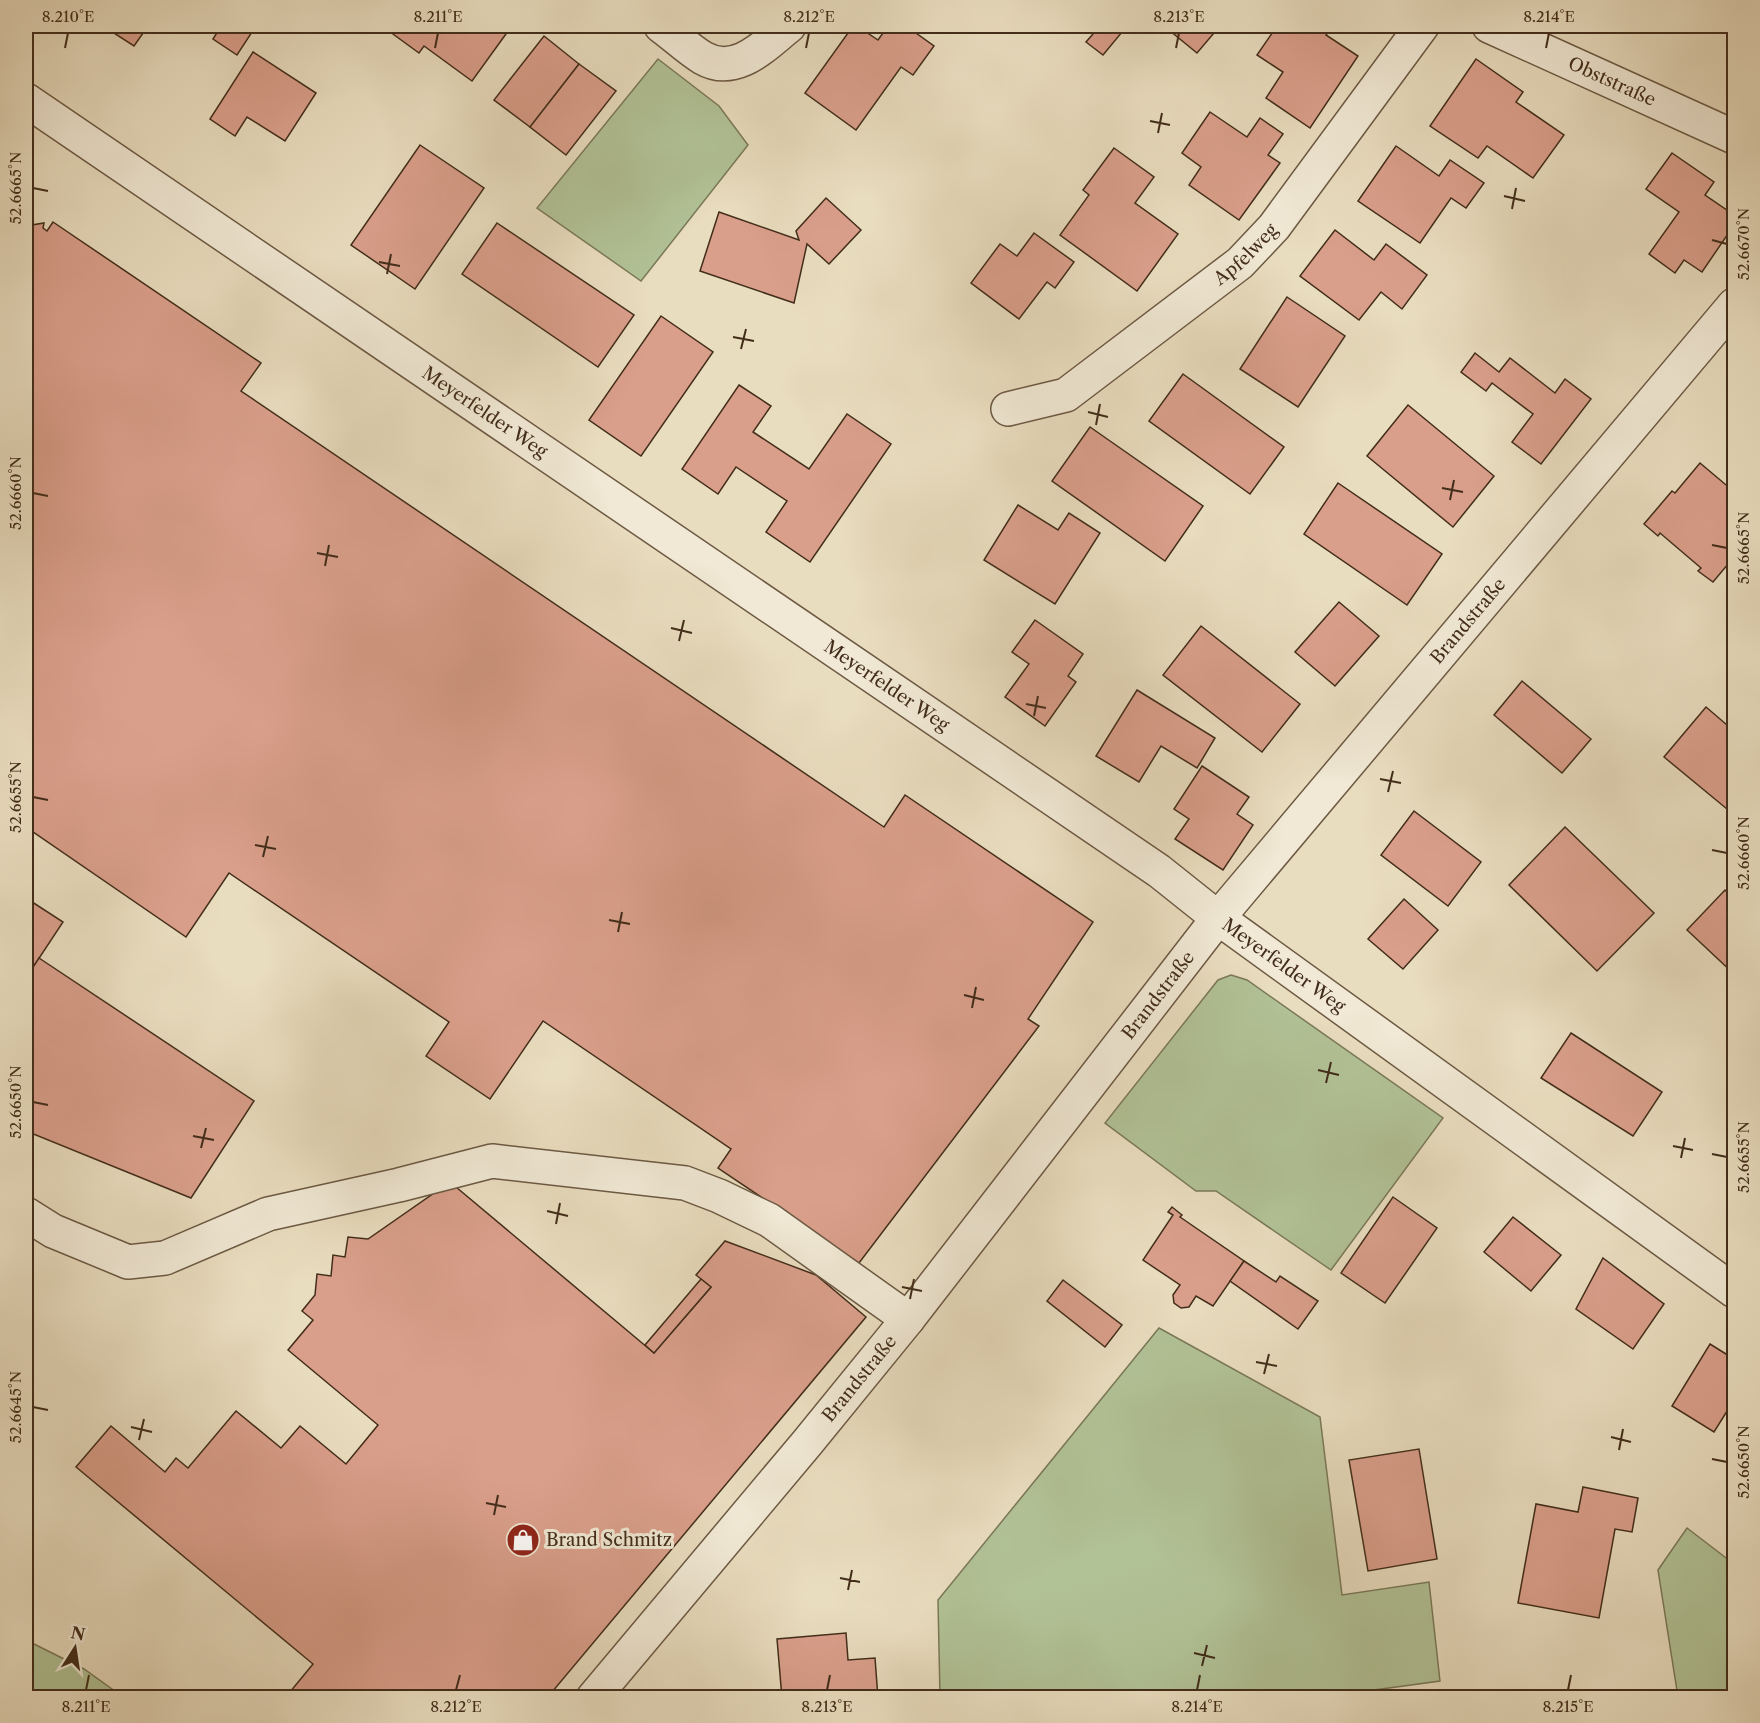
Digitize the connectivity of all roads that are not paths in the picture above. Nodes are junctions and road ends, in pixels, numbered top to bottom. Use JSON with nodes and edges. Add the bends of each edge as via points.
{"nodes":[{"id":1,"x":662,"y":26,"type":"edge"},
{"id":2,"x":789,"y":26,"type":"edge"},
{"id":3,"x":1422,"y":26,"type":"edge"},
{"id":4,"x":1489,"y":26,"type":"edge"},
{"id":5,"x":26,"y":100,"type":"edge"},
{"id":6,"x":1734,"y":137,"type":"edge"},
{"id":7,"x":1734,"y":305,"type":"edge"},
{"id":8,"x":1008,"y":409,"type":"dead end"},
{"id":9,"x":1218,"y":918,"type":"junction"},
{"id":10,"x":26,"y":1214,"type":"edge"},
{"id":11,"x":1734,"y":1291,"type":"edge"},
{"id":12,"x":908,"y":1319,"type":"junction"},
{"id":13,"x":593,"y":1698,"type":"edge"}],
"edges":[{"from":1,"to":2,"type":"street","via":[[717,64],[733,63],[755,53]]},
{"from":3,"to":8,"type":"street","name":"Apfelweg","via":[[1274,227],[1240,263],[1066,395]]},
{"from":4,"to":6,"type":"street","name":"Obststraße"},
{"from":5,"to":9,"type":"street","name":"Meyerfelder Weg","via":[[1159,871]]},
{"from":7,"to":9,"type":"street","name":"Brandstraße"},
{"from":9,"to":11,"type":"street","name":"Meyerfelder Weg"},
{"from":9,"to":12,"type":"street","name":"Brandstraße"},
{"from":10,"to":12,"type":"street","via":[[53,1231],[128,1262],[165,1258],[268,1214],[492,1161],[685,1183],[769,1220]]},
{"from":12,"to":13,"type":"street","name":"Brandstraße"}]}
